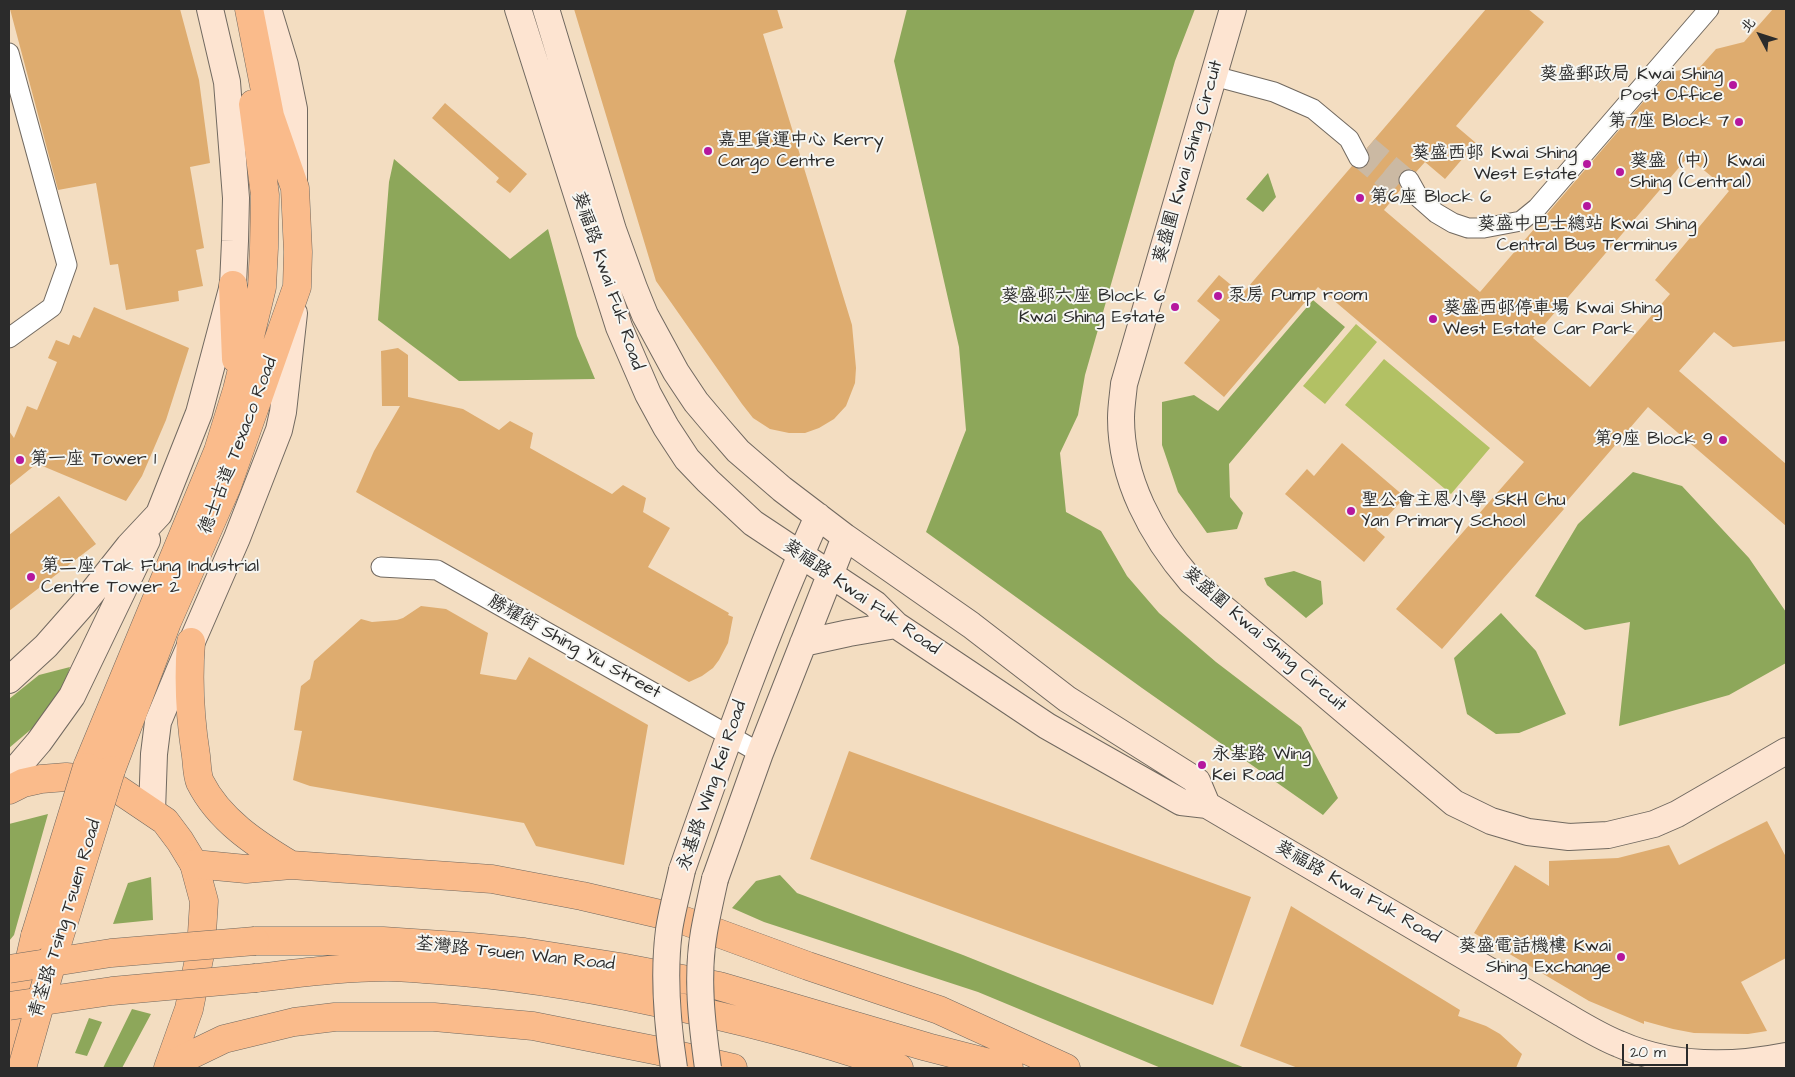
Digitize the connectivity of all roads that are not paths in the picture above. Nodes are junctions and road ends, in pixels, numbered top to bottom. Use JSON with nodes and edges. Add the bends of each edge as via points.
{"nodes":[{"id":1,"x":210,"y":9,"type":"edge"},
{"id":2,"x":234,"y":9,"type":"edge"},
{"id":3,"x":249,"y":9,"type":"edge"},
{"id":4,"x":268,"y":9,"type":"edge"},
{"id":5,"x":518,"y":9,"type":"edge"},
{"id":6,"x":546,"y":9,"type":"edge"},
{"id":7,"x":1233,"y":9,"type":"edge"},
{"id":8,"x":1709,"y":9,"type":"edge"},
{"id":9,"x":9,"y":53,"type":"edge"},
{"id":10,"x":1214,"y":76,"type":"junction"},
{"id":11,"x":1364,"y":152,"type":"tunnel mouth"},
{"id":12,"x":1404,"y":186,"type":"tunnel mouth"},
{"id":13,"x":295,"y":188,"type":"junction"},
{"id":14,"x":233,"y":285,"type":"junction"},
{"id":15,"x":297,"y":287,"type":"junction"},
{"id":16,"x":9,"y":338,"type":"edge"},
{"id":17,"x":247,"y":397,"type":"junction"},
{"id":18,"x":159,"y":514,"type":"junction"},
{"id":19,"x":818,"y":516,"type":"junction"},
{"id":20,"x":845,"y":537,"type":"junction"},
{"id":21,"x":800,"y":555,"type":"junction"},
{"id":22,"x":381,"y":567,"type":"dead end"},
{"id":23,"x":831,"y":574,"type":"junction"},
{"id":24,"x":896,"y":625,"type":"junction"},
{"id":25,"x":191,"y":642,"type":"junction"},
{"id":26,"x":802,"y":643,"type":"junction"},
{"id":27,"x":9,"y":680,"type":"edge"},
{"id":28,"x":729,"y":735,"type":"junction"},
{"id":29,"x":1786,"y":751,"type":"edge"},
{"id":30,"x":760,"y":752,"type":"junction"},
{"id":31,"x":99,"y":769,"type":"junction"},
{"id":32,"x":9,"y":778,"type":"edge"},
{"id":33,"x":9,"y":790,"type":"edge"},
{"id":34,"x":1207,"y":805,"type":"junction"},
{"id":35,"x":152,"y":811,"type":"junction"},
{"id":36,"x":194,"y":864,"type":"junction"},
{"id":37,"x":291,"y":865,"type":"junction"},
{"id":38,"x":9,"y":969,"type":"edge"},
{"id":39,"x":9,"y":1006,"type":"edge"},
{"id":40,"x":9,"y":1050,"type":"edge"},
{"id":41,"x":1786,"y":1056,"type":"edge"},
{"id":42,"x":169,"y":1067,"type":"edge"},
{"id":43,"x":22,"y":1068,"type":"edge"},
{"id":44,"x":674,"y":1068,"type":"edge"},
{"id":45,"x":708,"y":1068,"type":"edge"},
{"id":46,"x":733,"y":1068,"type":"edge"},
{"id":47,"x":899,"y":1068,"type":"edge"},
{"id":48,"x":1009,"y":1068,"type":"edge"},
{"id":49,"x":1066,"y":1068,"type":"edge"}],
"edges":[{"from":1,"to":14,"type":"main road","via":[[227,82],[236,198]]},
{"from":2,"to":17,"type":"main road","via":[[249,78],[265,195],[262,287]]},
{"from":3,"to":13,"type":"main road","via":[[270,116]]},
{"from":4,"to":13,"type":"main road","name":"德士古道 Texaco Road","via":[[294,109]]},
{"from":5,"to":21,"type":"main road","name":"葵福路 Kwai Fuk Road","via":[[619,327],[648,394],[687,459],[753,523]]},
{"from":6,"to":19,"type":"main road","name":"葵福路 Kwai Fuk Road","via":[[620,249],[658,342],[696,402],[738,451]]},
{"from":7,"to":10,"type":"main road","name":"葵盛圍 Kwai Shing Circuit"},
{"from":8,"to":12,"type":"street","via":[[1537,208],[1521,221],[1468,228],[1436,213]]},
{"from":9,"to":16,"type":"street","via":[[67,265],[52,306]]},
{"from":10,"to":11,"type":"street","via":[[1274,92],[1313,109]]},
{"from":10,"to":29,"type":"main road","name":"葵盛圍 Kwai Shing Circuit","via":[[1124,384],[1121,418],[1124,450],[1134,486],[1145,513],[1175,563],[1191,581],[1454,802],[1500,824],[1528,832],[1569,837],[1608,835],[1654,824]]},
{"from":13,"to":15,"type":"main road","name":"德士古道 Texaco Road"},
{"from":14,"to":17,"type":"main road"},
{"from":14,"to":18,"type":"main road","via":[[199,412]]},
{"from":15,"to":17,"type":"main road","name":"德士古道 Texaco Road"},
{"from":15,"to":25,"type":"main road","name":"德士古道 Texaco Road","via":[[279,430],[237,538]]},
{"from":17,"to":31,"type":"main road","name":"德士古道 Texaco Road","via":[[218,451],[150,615]]},
{"from":17,"to":31,"type":"main road","name":"德士古道 Texaco Road","via":[[227,486]]},
{"from":18,"to":27,"type":"main road","via":[[46,646]]},
{"from":18,"to":32,"type":"main road","via":[[72,696]]},
{"from":19,"to":20,"type":"main road","name":"葵福路 Kwai Fuk Road"},
{"from":19,"to":21,"type":"main road","name":"永基路 Wing Kei Road"},
{"from":20,"to":23,"type":"main road","name":"永基路 Wing Kei Road"},
{"from":20,"to":34,"type":"main road","name":"葵福路 Kwai Fuk Road","via":[[1067,698],[1197,781]]},
{"from":21,"to":23,"type":"main road","name":"葵福路 Kwai Fuk Road"},
{"from":21,"to":28,"type":"main road","name":"永基路 Wing Kei Road"},
{"from":22,"to":28,"type":"street","name":"勝耀街 Shing Yiu Street","via":[[436,570]]},
{"from":23,"to":24,"type":"main road","name":"葵福路 Kwai Fuk Road","via":[[876,604]]},
{"from":23,"to":26,"type":"main road","name":"永基路 Wing Kei Road"},
{"from":24,"to":26,"type":"main road"},
{"from":24,"to":34,"type":"main road","name":"葵福路 Kwai Fuk Road","via":[[1047,726],[1180,802]]},
{"from":25,"to":35,"type":"main road","name":"德士古道 Texaco Road","via":[[158,722]]},
{"from":25,"to":37,"type":"main road","via":[[192,729],[199,780],[217,809],[238,830]]},
{"from":26,"to":30,"type":"main road","name":"永基路 Wing Kei Road"},
{"from":28,"to":30,"type":"street","name":"勝耀街 Shing Yiu Street"},
{"from":28,"to":44,"type":"main road","name":"永基路 Wing Kei Road","bridge":true,"via":[[682,870],[670,928],[666,996]]},
{"from":30,"to":45,"type":"main road","name":"永基路 Wing Kei Road","bridge":true,"via":[[715,879],[704,934],[700,987]]},
{"from":31,"to":40,"type":"main road","name":"青荃路 Tsing Tsuen Road","bridge":true,"via":[[35,936]]},
{"from":31,"to":43,"type":"main road","name":"青荃路 Tsing Tsuen Road","bridge":true,"via":[[58,941]]},
{"from":33,"to":35,"type":"main road","via":[[41,779],[97,780]]},
{"from":34,"to":41,"type":"main road","name":"葵福路 Kwai Fuk Road","via":[[1618,1044],[1663,1058],[1720,1064]]},
{"from":35,"to":36,"type":"main road","via":[[165,822]]},
{"from":36,"to":37,"type":"main road","via":[[246,869]]},
{"from":36,"to":42,"type":"main road","via":[[204,901],[201,950],[189,1009]]},
{"from":37,"to":49,"type":"main road","via":[[492,879],[677,918],[939,1010]]},
{"from":38,"to":48,"type":"main road","name":"荃灣路 Tsuen Wan Road","bridge":true,"via":[[111,953],[255,941],[373,941],[524,952],[719,986]]},
{"from":39,"to":47,"type":"main road","name":"荃灣路 Tsuen Wan Road","bridge":true,"via":[[112,991],[340,968],[389,967],[476,973],[590,989],[714,1014]]},
{"from":42,"to":46,"type":"main road","via":[[224,1040],[294,1022],[335,1017],[434,1017],[533,1026]]}]}
